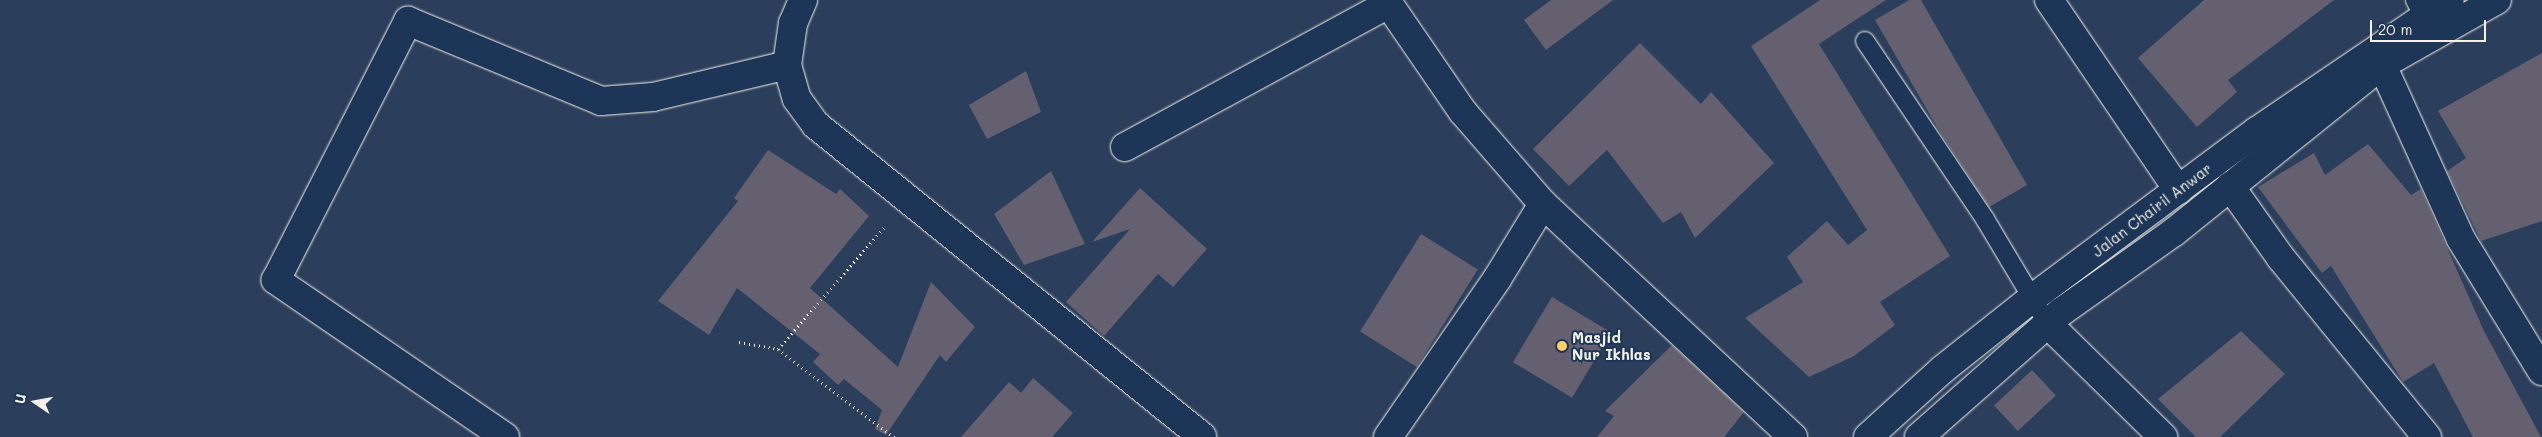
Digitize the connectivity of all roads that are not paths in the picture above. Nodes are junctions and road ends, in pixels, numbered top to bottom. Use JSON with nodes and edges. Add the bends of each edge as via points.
{"nodes":[{"id":1,"x":803,"y":0,"type":"edge"},
{"id":2,"x":2049,"y":0,"type":"edge"},
{"id":3,"x":2450,"y":0,"type":"edge"},
{"id":4,"x":2497,"y":0,"type":"edge"},
{"id":5,"x":1387,"y":2,"type":"edge"},
{"id":6,"x":2419,"y":7,"type":"edge"},
{"id":7,"x":1865,"y":42,"type":"dead end"},
{"id":8,"x":787,"y":65,"type":"junction"},
{"id":9,"x":2382,"y":65,"type":"junction"},
{"id":10,"x":1125,"y":147,"type":"dead end"},
{"id":11,"x":2230,"y":186,"type":"junction"},
{"id":12,"x":2178,"y":190,"type":"junction"},
{"id":13,"x":1543,"y":204,"type":"junction"},
{"id":14,"x":2030,"y":300,"type":"junction"},
{"id":15,"x":2047,"y":323,"type":"junction"},
{"id":16,"x":2542,"y":371,"type":"edge"},
{"id":17,"x":506,"y":437,"type":"edge"},
{"id":18,"x":1202,"y":437,"type":"edge"},
{"id":19,"x":1388,"y":437,"type":"edge"},
{"id":20,"x":1793,"y":437,"type":"edge"},
{"id":21,"x":1868,"y":437,"type":"edge"},
{"id":22,"x":1919,"y":437,"type":"edge"},
{"id":23,"x":2163,"y":437,"type":"edge"},
{"id":24,"x":2427,"y":437,"type":"edge"}],
"edges":[{"from":1,"to":8,"type":"street","via":[[793,23]]},
{"from":2,"to":12,"type":"street"},
{"from":3,"to":6,"type":"street","name":"Jalan Chairil Anwar"},
{"from":4,"to":9,"type":"street","name":"Jalan Chairil Anwar"},
{"from":5,"to":10,"type":"street"},
{"from":5,"to":13,"type":"street","via":[[1463,112]]},
{"from":6,"to":12,"type":"street","name":"Jalan Chairil Anwar"},
{"from":7,"to":14,"type":"lane","via":[[1985,220]]},
{"from":8,"to":17,"type":"street","via":[[653,97],[601,101],[408,21],[276,280]]},
{"from":8,"to":18,"type":"street","via":[[797,99],[816,125]]},
{"from":9,"to":11,"type":"street","name":"Jalan Chairil Anwar"},
{"from":9,"to":16,"type":"street","via":[[2462,238]]},
{"from":11,"to":15,"type":"street","name":"Jalan Chairil Anwar"},
{"from":11,"to":24,"type":"street","via":[[2281,258]]},
{"from":12,"to":14,"type":"street","name":"Jalan Chairil Anwar"},
{"from":13,"to":19,"type":"street","via":[[1498,279]]},
{"from":13,"to":20,"type":"street"},
{"from":14,"to":15,"type":"lane"},
{"from":14,"to":21,"type":"street","name":"Jalan Chairil Anwar","via":[[1943,369]]},
{"from":15,"to":22,"type":"street","name":"Jalan Chairil Anwar"},
{"from":15,"to":23,"type":"street"}]}
